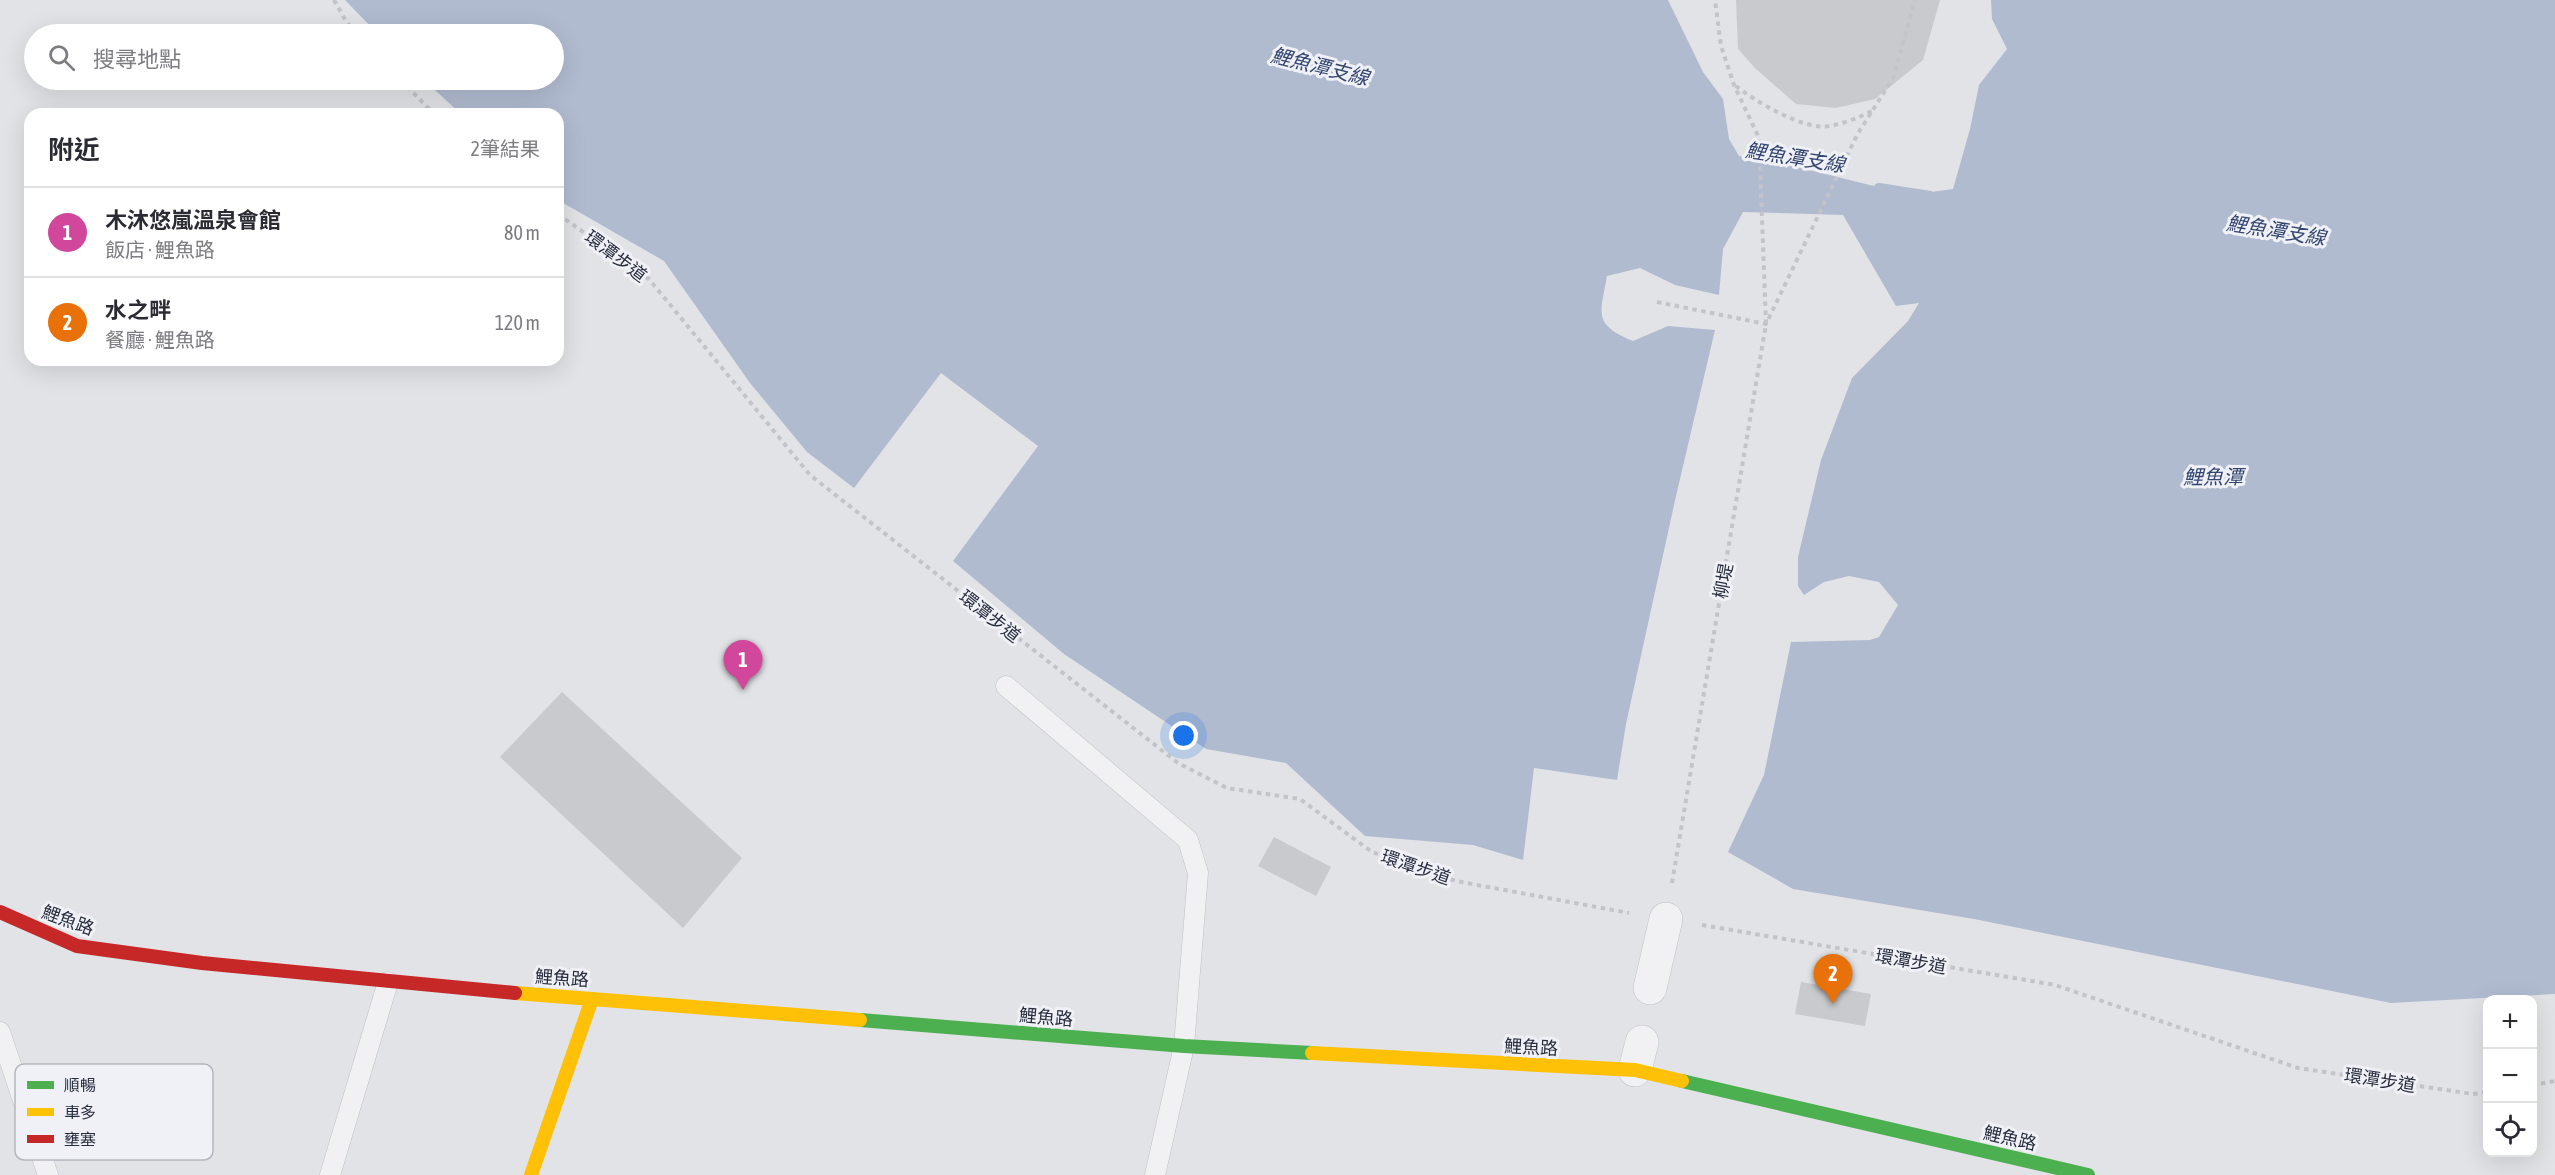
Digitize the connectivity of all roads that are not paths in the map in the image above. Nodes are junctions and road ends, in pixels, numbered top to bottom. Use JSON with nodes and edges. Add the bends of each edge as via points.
{"nodes":[{"id":1,"x":1006,"y":686,"type":"dead end"},
{"id":2,"x":0,"y":912,"type":"edge"},
{"id":3,"x":1666,"y":919,"type":"road end"},
{"id":4,"x":388,"y":982,"type":"junction"},
{"id":5,"x":1650,"y":988,"type":"dead end"},
{"id":6,"x":592,"y":999,"type":"junction"},
{"id":7,"x":0,"y":1032,"type":"edge"},
{"id":8,"x":1184,"y":1046,"type":"junction"},
{"id":9,"x":15,"y":1077,"type":"edge"},
{"id":10,"x":43,"y":1160,"type":"edge"},
{"id":11,"x":48,"y":1175,"type":"edge"},
{"id":12,"x":330,"y":1175,"type":"edge"},
{"id":13,"x":531,"y":1175,"type":"edge"},
{"id":14,"x":1155,"y":1175,"type":"edge"},
{"id":15,"x":2088,"y":1175,"type":"edge"}],
"edges":[{"from":1,"to":8,"type":"lane","via":[[1188,840],[1198,873]]},
{"from":2,"to":4,"type":"street","name":"鯉魚路","via":[[77,946]]},
{"from":3,"to":5,"type":"street"},
{"from":4,"to":6,"type":"street","name":"鯉魚路"},
{"from":4,"to":12,"type":"lane"},
{"from":6,"to":8,"type":"street","name":"鯉魚路"},
{"from":6,"to":13,"type":"street"},
{"from":7,"to":9,"type":"lane"},
{"from":8,"to":14,"type":"lane"},
{"from":8,"to":15,"type":"street","name":"鯉魚路","via":[[1639,1056]]},
{"from":10,"to":11,"type":"lane"}]}
